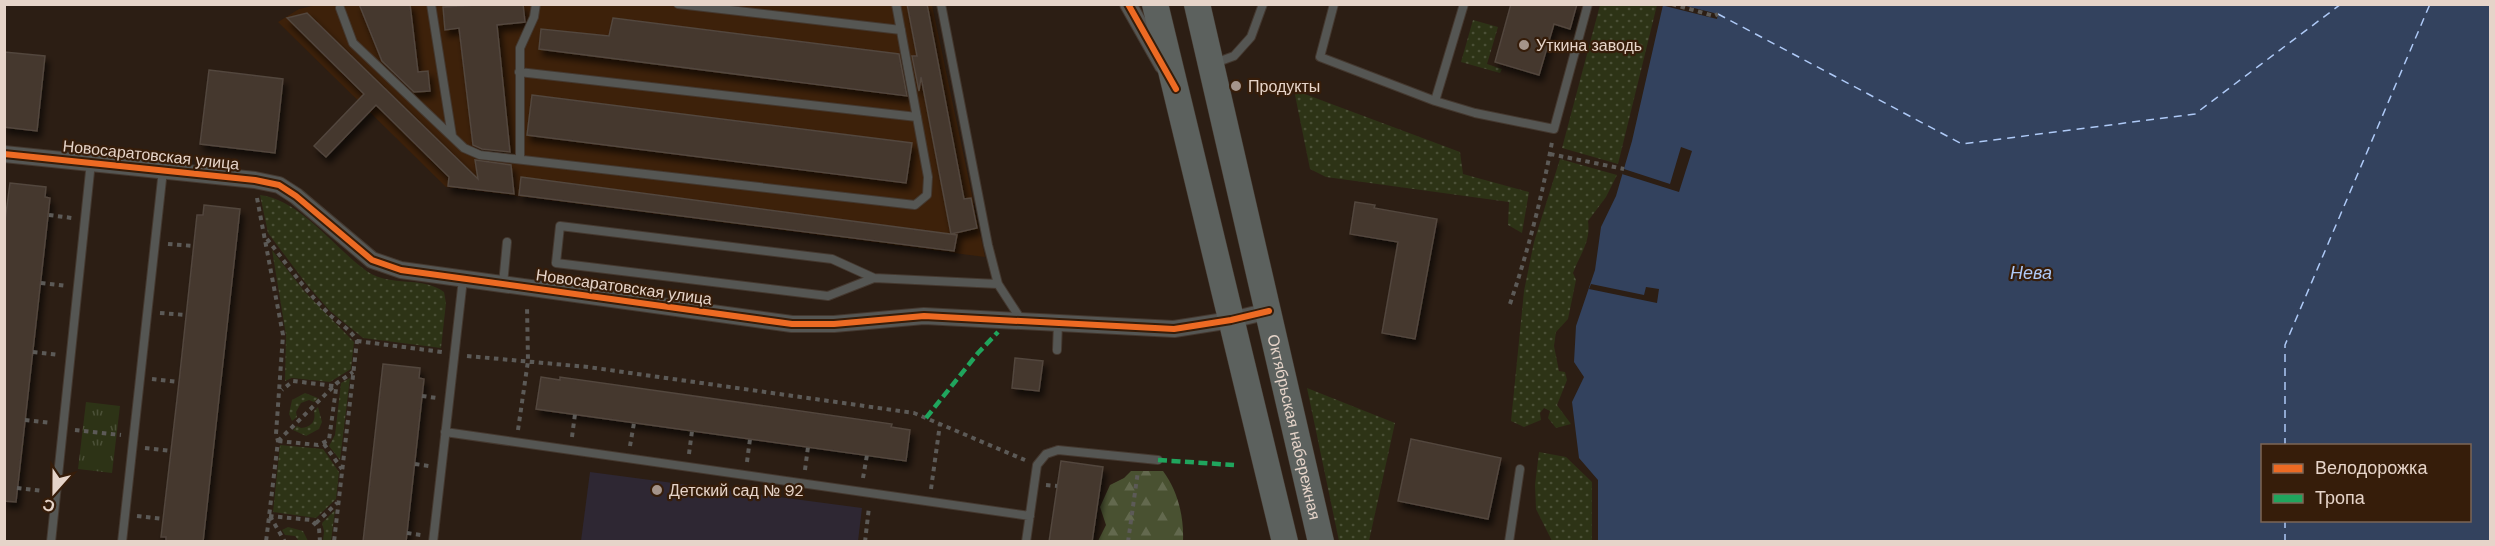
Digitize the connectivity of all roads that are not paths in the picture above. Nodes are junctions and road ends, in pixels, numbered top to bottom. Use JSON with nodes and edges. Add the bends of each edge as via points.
{"nodes":[{"id":1,"x":431,"y":4,"type":"edge"},
{"id":2,"x":536,"y":4,"type":"edge"},
{"id":3,"x":678,"y":4,"type":"edge"},
{"id":4,"x":896,"y":4,"type":"edge"},
{"id":5,"x":941,"y":4,"type":"edge"},
{"id":6,"x":1128,"y":4,"type":"edge"},
{"id":7,"x":1155,"y":4,"type":"edge"},
{"id":8,"x":1197,"y":4,"type":"edge"},
{"id":9,"x":1263,"y":4,"type":"edge"},
{"id":10,"x":1334,"y":4,"type":"edge"},
{"id":11,"x":1464,"y":4,"type":"edge"},
{"id":12,"x":1588,"y":4,"type":"edge"},
{"id":13,"x":340,"y":8,"type":"dead end"},
{"id":14,"x":901,"y":30,"type":"junction"},
{"id":15,"x":1212,"y":64,"type":"junction"},
{"id":16,"x":519,"y":72,"type":"junction"},
{"id":17,"x":1176,"y":89,"type":"junction"},
{"id":18,"x":1435,"y":101,"type":"junction"},
{"id":19,"x":917,"y":117,"type":"junction"},
{"id":20,"x":452,"y":136,"type":"junction"},
{"id":21,"x":4,"y":154,"type":"edge"},
{"id":22,"x":520,"y":159,"type":"junction"},
{"id":23,"x":91,"y":162,"type":"junction"},
{"id":24,"x":163,"y":170,"type":"junction"},
{"id":25,"x":507,"y":242,"type":"dead end"},
{"id":26,"x":874,"y":278,"type":"junction"},
{"id":27,"x":463,"y":279,"type":"junction"},
{"id":28,"x":503,"y":284,"type":"junction"},
{"id":29,"x":998,"y":284,"type":"junction"},
{"id":30,"x":1269,"y":311,"type":"junction"},
{"id":31,"x":1231,"y":320,"type":"junction"},
{"id":32,"x":1022,"y":321,"type":"junction"},
{"id":33,"x":1058,"y":323,"type":"junction"},
{"id":34,"x":1057,"y":350,"type":"dead end"},
{"id":35,"x":446,"y":432,"type":"junction"},
{"id":36,"x":1158,"y":460,"type":"dead end"},
{"id":37,"x":1520,"y":469,"type":"dead end"},
{"id":38,"x":1029,"y":516,"type":"junction"},
{"id":39,"x":51,"y":542,"type":"edge"},
{"id":40,"x":122,"y":542,"type":"edge"},
{"id":41,"x":433,"y":542,"type":"edge"},
{"id":42,"x":1026,"y":542,"type":"edge"},
{"id":43,"x":1285,"y":542,"type":"edge"},
{"id":44,"x":1321,"y":542,"type":"edge"},
{"id":45,"x":1509,"y":542,"type":"edge"}],
"edges":[{"from":1,"to":20,"type":"lane"},
{"from":2,"to":16,"type":"lane","via":[[520,48]]},
{"from":3,"to":14,"type":"lane"},
{"from":4,"to":14,"type":"lane"},
{"from":5,"to":29,"type":"lane"},
{"from":6,"to":17,"type":"street"},
{"from":7,"to":17,"type":"main road"},
{"from":8,"to":15,"type":"main road","name":"Октябрьская набережная"},
{"from":9,"to":15,"type":"lane","via":[[1251,37],[1233,56]]},
{"from":10,"to":18,"type":"lane","via":[[1320,57]]},
{"from":11,"to":18,"type":"lane"},
{"from":12,"to":18,"type":"lane","via":[[1554,129]]},
{"from":13,"to":20,"type":"lane","via":[[353,43]]},
{"from":14,"to":19,"type":"lane"},
{"from":15,"to":30,"type":"main road","name":"Октябрьская набережная"},
{"from":16,"to":19,"type":"lane"},
{"from":16,"to":22,"type":"lane"},
{"from":17,"to":31,"type":"main road"},
{"from":19,"to":22,"type":"lane","via":[[928,177],[927,195],[915,205]]},
{"from":20,"to":22,"type":"lane","via":[[480,155]]},
{"from":21,"to":23,"type":"street","name":"Новосаратовская улица"},
{"from":23,"to":24,"type":"street","name":"Новосаратовская улица"},
{"from":23,"to":39,"type":"lane"},
{"from":24,"to":27,"type":"street","name":"Новосаратовская улица","via":[[279,185],[372,260],[384,266]]},
{"from":24,"to":40,"type":"lane"},
{"from":25,"to":28,"type":"lane"},
{"from":26,"to":26,"type":"lane","via":[[828,296],[556,262],[560,226],[832,259]]},
{"from":26,"to":29,"type":"lane"},
{"from":27,"to":28,"type":"street","name":"Новосаратовская улица"},
{"from":27,"to":35,"type":"lane"},
{"from":28,"to":32,"type":"street","name":"Новосаратовская улица","via":[[792,324],[924,315]]},
{"from":29,"to":32,"type":"lane"},
{"from":30,"to":31,"type":"street","name":"Новосаратовская улица"},
{"from":30,"to":44,"type":"main road","name":"Октябрьская набережная"},
{"from":31,"to":33,"type":"street","name":"Новосаратовская улица","via":[[1174,329]]},
{"from":31,"to":43,"type":"main road"},
{"from":32,"to":33,"type":"street","name":"Новосаратовская улица"},
{"from":33,"to":34,"type":"lane"},
{"from":35,"to":38,"type":"lane"},
{"from":35,"to":41,"type":"lane"},
{"from":36,"to":38,"type":"lane","via":[[1058,450],[1046,454],[1037,465]]},
{"from":37,"to":45,"type":"lane"},
{"from":38,"to":42,"type":"lane"}]}
